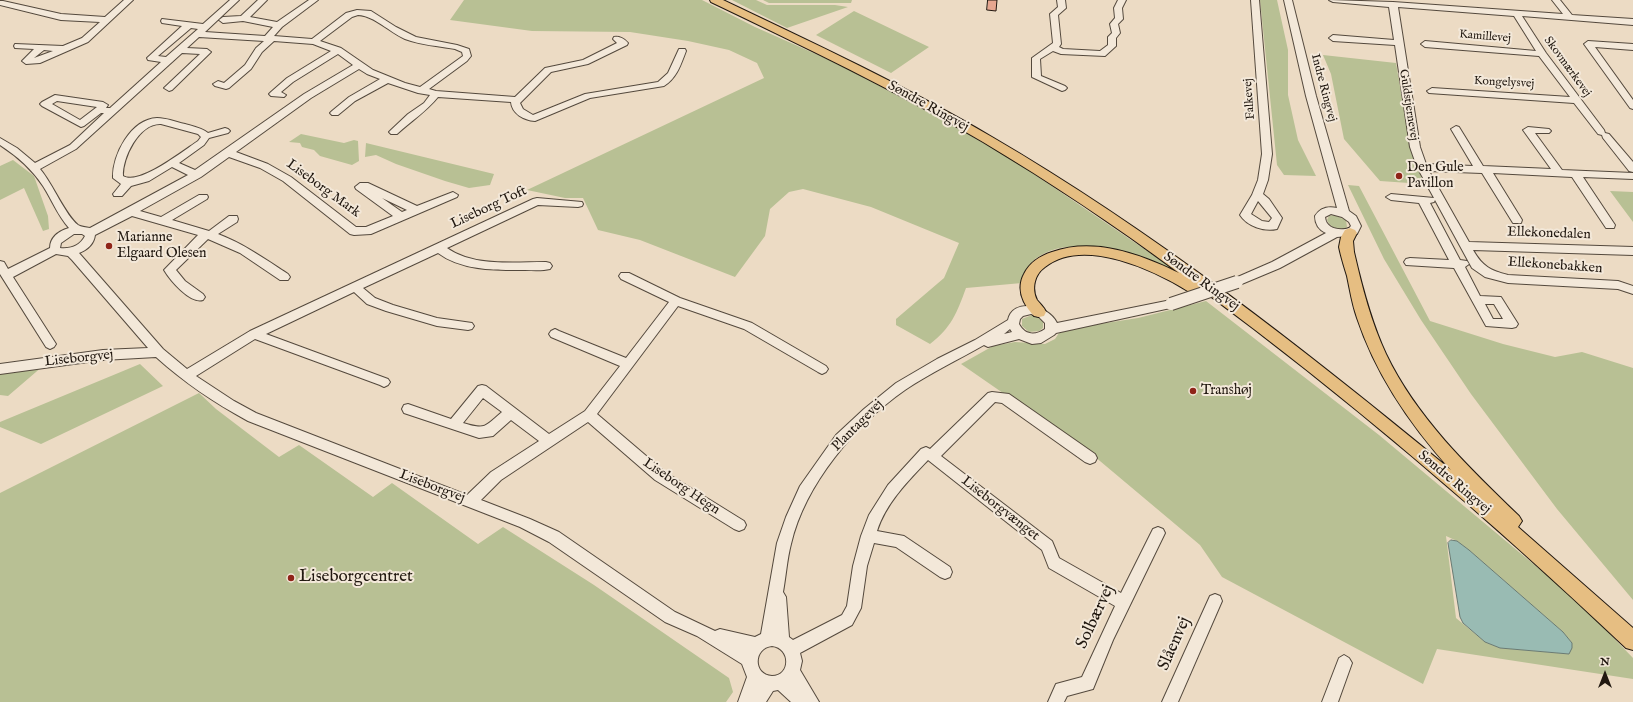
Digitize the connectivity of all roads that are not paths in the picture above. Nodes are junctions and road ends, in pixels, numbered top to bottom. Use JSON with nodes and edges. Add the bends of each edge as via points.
{"nodes":[{"id":1,"x":129,"y":0,"type":"edge"},
{"id":2,"x":235,"y":0,"type":"edge"},
{"id":3,"x":263,"y":0,"type":"edge"},
{"id":4,"x":314,"y":0,"type":"edge"},
{"id":5,"x":715,"y":0,"type":"edge"},
{"id":6,"x":1061,"y":0,"type":"edge"},
{"id":7,"x":1122,"y":0,"type":"edge"},
{"id":8,"x":1255,"y":0,"type":"edge"},
{"id":9,"x":1288,"y":0,"type":"edge"},
{"id":10,"x":1333,"y":0,"type":"edge"},
{"id":11,"x":1556,"y":0,"type":"edge"},
{"id":12,"x":1,"y":2,"type":"edge"},
{"id":13,"x":1393,"y":4,"type":"junction"},
{"id":14,"x":1516,"y":14,"type":"junction"},
{"id":15,"x":1569,"y":17,"type":"junction"},
{"id":16,"x":244,"y":18,"type":"junction"},
{"id":17,"x":108,"y":20,"type":"junction"},
{"id":18,"x":223,"y":20,"type":"dead end"},
{"id":19,"x":166,"y":22,"type":"dead end"},
{"id":20,"x":1633,"y":22,"type":"edge"},
{"id":21,"x":189,"y":25,"type":"junction"},
{"id":22,"x":278,"y":25,"type":"junction"},
{"id":23,"x":205,"y":26,"type":"junction"},
{"id":24,"x":197,"y":34,"type":"junction"},
{"id":25,"x":1333,"y":38,"type":"dead end"},
{"id":26,"x":269,"y":39,"type":"junction"},
{"id":27,"x":617,"y":39,"type":"dead end"},
{"id":28,"x":314,"y":42,"type":"junction"},
{"id":29,"x":1398,"y":43,"type":"junction"},
{"id":30,"x":1425,"y":44,"type":"dead end"},
{"id":31,"x":18,"y":46,"type":"dead end"},
{"id":32,"x":42,"y":47,"type":"junction"},
{"id":33,"x":1052,"y":47,"type":"junction"},
{"id":34,"x":1633,"y":47,"type":"edge"},
{"id":35,"x":65,"y":49,"type":"junction"},
{"id":36,"x":180,"y":50,"type":"junction"},
{"id":37,"x":338,"y":50,"type":"junction"},
{"id":38,"x":682,"y":52,"type":"dead end"},
{"id":39,"x":1542,"y":54,"type":"junction"},
{"id":40,"x":168,"y":60,"type":"junction"},
{"id":41,"x":359,"y":65,"type":"junction"},
{"id":42,"x":386,"y":80,"type":"junction"},
{"id":43,"x":218,"y":84,"type":"dead end"},
{"id":44,"x":169,"y":88,"type":"dead end"},
{"id":45,"x":1062,"y":88,"type":"dead end"},
{"id":46,"x":421,"y":91,"type":"junction"},
{"id":47,"x":1432,"y":91,"type":"dead end"},
{"id":48,"x":436,"y":94,"type":"junction"},
{"id":49,"x":281,"y":95,"type":"dead end"},
{"id":50,"x":517,"y":100,"type":"junction"},
{"id":51,"x":1575,"y":100,"type":"junction"},
{"id":52,"x":1633,"y":106,"type":"edge"},
{"id":53,"x":99,"y":110,"type":"junction"},
{"id":54,"x":112,"y":111,"type":"junction"},
{"id":55,"x":335,"y":113,"type":"dead end"},
{"id":56,"x":1456,"y":130,"type":"dead end"},
{"id":57,"x":225,"y":131,"type":"dead end"},
{"id":58,"x":1546,"y":131,"type":"dead end"},
{"id":59,"x":394,"y":132,"type":"dead end"},
{"id":60,"x":206,"y":136,"type":"junction"},
{"id":61,"x":0,"y":140,"type":"edge"},
{"id":62,"x":228,"y":153,"type":"junction"},
{"id":63,"x":172,"y":163,"type":"junction"},
{"id":64,"x":1422,"y":167,"type":"junction"},
{"id":65,"x":34,"y":168,"type":"junction"},
{"id":66,"x":1483,"y":169,"type":"junction"},
{"id":67,"x":1633,"y":170,"type":"edge"},
{"id":68,"x":1559,"y":173,"type":"junction"},
{"id":69,"x":1575,"y":173,"type":"junction"},
{"id":70,"x":197,"y":175,"type":"junction"},
{"id":71,"x":1633,"y":176,"type":"edge"},
{"id":72,"x":1334,"y":182,"type":"junction"},
{"id":73,"x":127,"y":184,"type":"junction"},
{"id":74,"x":118,"y":194,"type":"dead end"},
{"id":75,"x":453,"y":194,"type":"dead end"},
{"id":76,"x":1258,"y":195,"type":"dead end"},
{"id":77,"x":1391,"y":196,"type":"dead end"},
{"id":78,"x":203,"y":197,"type":"dead end"},
{"id":79,"x":1422,"y":199,"type":"junction"},
{"id":80,"x":1440,"y":200,"type":"junction"},
{"id":81,"x":578,"y":204,"type":"dead end"},
{"id":82,"x":58,"y":207,"type":"junction"},
{"id":83,"x":416,"y":210,"type":"junction"},
{"id":84,"x":1331,"y":210,"type":"junction"},
{"id":85,"x":131,"y":212,"type":"junction"},
{"id":86,"x":1344,"y":213,"type":"junction"},
{"id":87,"x":400,"y":216,"type":"junction"},
{"id":88,"x":233,"y":219,"type":"dead end"},
{"id":89,"x":1517,"y":220,"type":"dead end"},
{"id":90,"x":162,"y":221,"type":"junction"},
{"id":91,"x":1610,"y":224,"type":"dead end"},
{"id":92,"x":1324,"y":227,"type":"junction"},
{"id":93,"x":77,"y":230,"type":"junction"},
{"id":94,"x":90,"y":233,"type":"junction"},
{"id":95,"x":1342,"y":233,"type":"junction"},
{"id":96,"x":208,"y":234,"type":"junction"},
{"id":97,"x":62,"y":235,"type":"junction"},
{"id":98,"x":84,"y":245,"type":"junction"},
{"id":99,"x":1465,"y":246,"type":"junction"},
{"id":100,"x":439,"y":248,"type":"junction"},
{"id":101,"x":1305,"y":248,"type":"junction"},
{"id":102,"x":55,"y":250,"type":"junction"},
{"id":103,"x":1633,"y":251,"type":"edge"},
{"id":104,"x":69,"y":252,"type":"junction"},
{"id":105,"x":1410,"y":262,"type":"dead end"},
{"id":106,"x":1457,"y":263,"type":"junction"},
{"id":107,"x":0,"y":265,"type":"edge"},
{"id":108,"x":1476,"y":265,"type":"junction"},
{"id":109,"x":546,"y":266,"type":"dead end"},
{"id":110,"x":7,"y":275,"type":"junction"},
{"id":111,"x":625,"y":276,"type":"dead end"},
{"id":112,"x":284,"y":277,"type":"dead end"},
{"id":113,"x":98,"y":282,"type":"junction"},
{"id":114,"x":355,"y":287,"type":"junction"},
{"id":115,"x":1633,"y":290,"type":"edge"},
{"id":116,"x":199,"y":297,"type":"dead end"},
{"id":117,"x":1476,"y":300,"type":"dead end"},
{"id":118,"x":676,"y":301,"type":"junction"},
{"id":119,"x":1043,"y":314,"type":"junction"},
{"id":120,"x":1102,"y":318,"type":"junction"},
{"id":121,"x":1013,"y":322,"type":"junction"},
{"id":122,"x":468,"y":326,"type":"dead end"},
{"id":123,"x":1051,"y":329,"type":"junction"},
{"id":124,"x":254,"y":334,"type":"junction"},
{"id":125,"x":555,"y":334,"type":"dead end"},
{"id":126,"x":1020,"y":334,"type":"junction"},
{"id":127,"x":50,"y":344,"type":"dead end"},
{"id":128,"x":979,"y":344,"type":"junction"},
{"id":129,"x":159,"y":352,"type":"junction"},
{"id":130,"x":628,"y":364,"type":"junction"},
{"id":131,"x":0,"y":369,"type":"edge"},
{"id":132,"x":822,"y":369,"type":"dead end"},
{"id":133,"x":186,"y":376,"type":"junction"},
{"id":134,"x":384,"y":382,"type":"dead end"},
{"id":135,"x":408,"y":408,"type":"dead end"},
{"id":136,"x":511,"y":412,"type":"junction"},
{"id":137,"x":589,"y":415,"type":"junction"},
{"id":138,"x":454,"y":425,"type":"junction"},
{"id":139,"x":548,"y":441,"type":"junction"},
{"id":140,"x":932,"y":456,"type":"junction"},
{"id":141,"x":1090,"y":458,"type":"dead end"},
{"id":142,"x":470,"y":501,"type":"junction"},
{"id":143,"x":739,"y":525,"type":"dead end"},
{"id":144,"x":1158,"y":533,"type":"dead end"},
{"id":145,"x":868,"y":536,"type":"junction"},
{"id":146,"x":946,"y":572,"type":"dead end"},
{"id":147,"x":1559,"y":573,"type":"junction"},
{"id":148,"x":1215,"y":601,"type":"dead end"},
{"id":149,"x":1124,"y":603,"type":"junction"},
{"id":150,"x":702,"y":631,"type":"junction"},
{"id":151,"x":1633,"y":631,"type":"edge"},
{"id":152,"x":1633,"y":641,"type":"edge"},
{"id":153,"x":775,"y":644,"type":"junction"},
{"id":154,"x":750,"y":660,"type":"junction"},
{"id":155,"x":1344,"y":663,"type":"dead end"},
{"id":156,"x":792,"y":671,"type":"junction"},
{"id":157,"x":755,"y":676,"type":"junction"},
{"id":158,"x":774,"y":683,"type":"junction"},
{"id":159,"x":746,"y":702,"type":"edge"},
{"id":160,"x":757,"y":702,"type":"edge"},
{"id":161,"x":803,"y":702,"type":"edge"},
{"id":162,"x":811,"y":702,"type":"edge"},
{"id":163,"x":1056,"y":702,"type":"edge"},
{"id":164,"x":1170,"y":702,"type":"edge"},
{"id":165,"x":1330,"y":702,"type":"edge"}],
"edges":[{"from":1,"to":17,"type":"street"},
{"from":2,"to":23,"type":"street"},
{"from":3,"to":16,"type":"street"},
{"from":4,"to":22,"type":"street"},
{"from":5,"to":147,"type":"main road","name":"Søndre Ringvej","via":[[921,102],[988,140],[1134,234],[1301,357],[1456,483]]},
{"from":6,"to":33,"type":"street","via":[[1062,8],[1054,14],[1057,44]]},
{"from":7,"to":33,"type":"street","via":[[1118,8],[1119,19],[1114,24],[1116,33],[1112,37],[1112,46],[1102,54],[1061,51]]},
{"from":8,"to":76,"type":"street","name":"Falkevej","via":[[1267,154]]},
{"from":9,"to":72,"type":"street","name":"Indre Ringvej"},
{"from":10,"to":13,"type":"street"},
{"from":11,"to":15,"type":"street"},
{"from":12,"to":17,"type":"street","via":[[61,17]]},
{"from":13,"to":14,"type":"street"},
{"from":13,"to":29,"type":"street","name":"Guldstjernevej"},
{"from":14,"to":15,"type":"street"},
{"from":14,"to":39,"type":"street","name":"Skovmærkevej"},
{"from":15,"to":20,"type":"street"},
{"from":16,"to":18,"type":"street","via":[[234,21]]},
{"from":16,"to":22,"type":"street"},
{"from":17,"to":35,"type":"street","via":[[85,40]]},
{"from":19,"to":21,"type":"street"},
{"from":21,"to":23,"type":"street"},
{"from":21,"to":40,"type":"street","via":[[151,58]]},
{"from":22,"to":26,"type":"street"},
{"from":23,"to":24,"type":"street"},
{"from":24,"to":26,"type":"street"},
{"from":24,"to":36,"type":"street"},
{"from":25,"to":29,"type":"street"},
{"from":26,"to":28,"type":"street"},
{"from":26,"to":43,"type":"street","via":[[248,67],[226,86]]},
{"from":27,"to":50,"type":"street","via":[[624,43],[585,62],[548,70]]},
{"from":28,"to":37,"type":"street"},
{"from":28,"to":46,"type":"street","via":[[349,15],[365,12],[405,36],[466,51],[464,59]]},
{"from":29,"to":64,"type":"street","name":"Guldstjernevej","via":[[1415,147]]},
{"from":30,"to":39,"type":"street","name":"Kamillevej"},
{"from":31,"to":32,"type":"street"},
{"from":32,"to":35,"type":"street"},
{"from":32,"to":35,"type":"street","via":[[26,61],[36,61]]},
{"from":33,"to":45,"type":"street","via":[[1036,58],[1037,77]]},
{"from":34,"to":52,"type":"street","via":[[1588,44]]},
{"from":36,"to":40,"type":"street"},
{"from":36,"to":44,"type":"street","via":[[207,52]]},
{"from":37,"to":41,"type":"street"},
{"from":37,"to":49,"type":"street","via":[[290,80],[274,94]]},
{"from":38,"to":50,"type":"street","via":[[671,76],[666,82],[653,87],[588,96],[536,118],[530,118],[519,109],[515,103]]},
{"from":39,"to":51,"type":"street","name":"Skovmærkevej"},
{"from":40,"to":54,"type":"street"},
{"from":41,"to":42,"type":"street"},
{"from":41,"to":62,"type":"street","via":[[322,86]]},
{"from":42,"to":46,"type":"street"},
{"from":42,"to":55,"type":"street","via":[[352,99]]},
{"from":46,"to":48,"type":"street"},
{"from":47,"to":51,"type":"street","name":"Kongelysvej"},
{"from":48,"to":50,"type":"street"},
{"from":48,"to":59,"type":"street","via":[[427,105]]},
{"from":51,"to":67,"type":"street","name":"Skovmærkevej"},
{"from":53,"to":53,"type":"street","via":[[103,105],[55,98],[45,104],[81,124]]},
{"from":53,"to":54,"type":"street"},
{"from":54,"to":65,"type":"street","via":[[73,147]]},
{"from":56,"to":66,"type":"street"},
{"from":57,"to":60,"type":"street"},
{"from":58,"to":68,"type":"street","via":[[1528,130]]},
{"from":60,"to":63,"type":"street","via":[[202,143]]},
{"from":60,"to":73,"type":"street","via":[[201,132],[158,121],[140,128],[123,152],[118,166],[118,178]]},
{"from":61,"to":65,"type":"street"},
{"from":62,"to":70,"type":"street"},
{"from":62,"to":87,"type":"street","name":"Liseborg Mark","via":[[264,166],[287,179],[354,231],[367,231]]},
{"from":63,"to":70,"type":"street"},
{"from":63,"to":73,"type":"street","via":[[142,180]]},
{"from":64,"to":66,"type":"street"},
{"from":64,"to":80,"type":"street","name":"Guldstjernevej"},
{"from":65,"to":82,"type":"street","via":[[48,186]]},
{"from":66,"to":68,"type":"street"},
{"from":66,"to":89,"type":"street"},
{"from":68,"to":69,"type":"street"},
{"from":69,"to":71,"type":"street"},
{"from":69,"to":91,"type":"street"},
{"from":70,"to":85,"type":"street"},
{"from":72,"to":84,"type":"street","name":"Indre Ringvej"},
{"from":72,"to":86,"type":"street","name":"Indre Ringvej"},
{"from":73,"to":74,"type":"street"},
{"from":75,"to":83,"type":"street","name":"Liseborg Mark"},
{"from":77,"to":79,"type":"street"},
{"from":78,"to":90,"type":"street"},
{"from":79,"to":80,"type":"street"},
{"from":79,"to":106,"type":"street"},
{"from":80,"to":99,"type":"street","name":"Guldstjernevej"},
{"from":81,"to":100,"type":"street","name":"Liseborg Toft","via":[[537,202]]},
{"from":82,"to":93,"type":"street"},
{"from":82,"to":97,"type":"street"},
{"from":83,"to":87,"type":"street","name":"Liseborg Mark"},
{"from":83,"to":87,"type":"street","name":"Liseborg Mark","via":[[364,185],[360,188]]},
{"from":84,"to":86,"type":"street"},
{"from":84,"to":92,"type":"street","via":[[1320,216]]},
{"from":85,"to":90,"type":"street"},
{"from":85,"to":94,"type":"street"},
{"from":86,"to":95,"type":"street","name":"Indre Ringvej","via":[[1355,222],[1355,229]]},
{"from":88,"to":96,"type":"street"},
{"from":90,"to":96,"type":"street"},
{"from":92,"to":95,"type":"street"},
{"from":92,"to":101,"type":"street"},
{"from":93,"to":94,"type":"street"},
{"from":93,"to":97,"type":"street"},
{"from":94,"to":98,"type":"street","via":[[90,239]]},
{"from":95,"to":101,"type":"street"},
{"from":95,"to":151,"type":"main road","via":[[1346,238],[1366,326],[1376,350],[1391,379],[1426,430],[1470,478]]},
{"from":96,"to":112,"type":"street","via":[[258,258]]},
{"from":96,"to":116,"type":"street","via":[[170,270],[181,284]]},
{"from":97,"to":102,"type":"street","via":[[55,243]]},
{"from":98,"to":104,"type":"street"},
{"from":98,"to":113,"type":"street","name":"Liseborgvej","via":[[84,253]]},
{"from":99,"to":103,"type":"street","name":"Ellekonedalen"},
{"from":99,"to":108,"type":"street","name":"Ellekonebakken"},
{"from":100,"to":109,"type":"street","via":[[456,258],[472,262]]},
{"from":100,"to":114,"type":"street","name":"Liseborg Toft"},
{"from":101,"to":120,"type":"street","bridge":true,"via":[[1276,265],[1237,282],[1171,304]]},
{"from":102,"to":104,"type":"street"},
{"from":102,"to":110,"type":"street"},
{"from":104,"to":113,"type":"street","name":"Liseborgvej"},
{"from":105,"to":106,"type":"street"},
{"from":106,"to":108,"type":"street"},
{"from":106,"to":117,"type":"street"},
{"from":107,"to":110,"type":"street"},
{"from":108,"to":115,"type":"street","name":"Ellekonebakken","via":[[1489,274],[1508,279],[1618,285]]},
{"from":110,"to":127,"type":"street"},
{"from":111,"to":118,"type":"street"},
{"from":113,"to":129,"type":"street","name":"Liseborgvej"},
{"from":114,"to":122,"type":"street","via":[[372,301],[390,308],[437,322]]},
{"from":114,"to":124,"type":"street","name":"Liseborg Toft"},
{"from":118,"to":130,"type":"street"},
{"from":118,"to":132,"type":"street","via":[[748,326]]},
{"from":119,"to":120,"type":"street"},
{"from":119,"to":121,"type":"street","via":[[1027,310],[1019,312],[1014,316]]},
{"from":119,"to":123,"type":"street","via":[[1051,323]]},
{"from":119,"to":147,"type":"main road","via":[[1032,306],[1028,281],[1040,264],[1061,253],[1088,250],[1112,254],[1176,277],[1251,328],[1312,375]]},
{"from":120,"to":123,"type":"street"},
{"from":121,"to":126,"type":"street","via":[[1014,328]]},
{"from":121,"to":128,"type":"street","name":"Plantagevej"},
{"from":123,"to":126,"type":"street","via":[[1047,335],[1039,339]]},
{"from":124,"to":133,"type":"street","name":"Liseborg Toft"},
{"from":124,"to":134,"type":"street"},
{"from":125,"to":130,"type":"street"},
{"from":126,"to":128,"type":"street","name":"Plantagevej"},
{"from":128,"to":153,"type":"street","name":"Plantagevej","via":[[941,362],[900,387],[868,413],[841,439],[805,490],[784,543],[778,574]]},
{"from":129,"to":131,"type":"street","name":"Liseborgvej","via":[[103,355]]},
{"from":129,"to":133,"type":"street","name":"Liseborgvej"},
{"from":130,"to":137,"type":"street"},
{"from":133,"to":142,"type":"street","name":"Liseborgvej","via":[[230,406],[252,417]]},
{"from":135,"to":138,"type":"street"},
{"from":136,"to":138,"type":"street","via":[[488,432],[479,433]]},
{"from":136,"to":138,"type":"street","via":[[482,390]]},
{"from":136,"to":139,"type":"street"},
{"from":137,"to":139,"type":"street"},
{"from":137,"to":143,"type":"street","name":"Liseborg Hegn","via":[[660,476]]},
{"from":139,"to":142,"type":"street","via":[[492,480]]},
{"from":140,"to":141,"type":"street","via":[[992,397],[1005,398]]},
{"from":140,"to":145,"type":"street","via":[[926,453],[893,489],[874,519]]},
{"from":140,"to":149,"type":"street","name":"Liseborgvænget","via":[[1047,546],[1054,563]]},
{"from":142,"to":150,"type":"street","name":"Liseborgvej","via":[[525,523],[554,538],[670,617]]},
{"from":144,"to":149,"type":"street","name":"Solbærvej"},
{"from":145,"to":146,"type":"street","via":[[899,541]]},
{"from":145,"to":153,"type":"street","via":[[860,566],[854,608],[847,620]]},
{"from":147,"to":152,"type":"main road","name":"Søndre Ringvej"},
{"from":148,"to":164,"type":"street","name":"Slåenvej"},
{"from":149,"to":163,"type":"street","name":"Solbærvej","via":[[1087,683],[1062,690]]},
{"from":150,"to":153,"type":"street","name":"Liseborgvej"},
{"from":150,"to":154,"type":"street","name":"Liseborgvej"},
{"from":153,"to":154,"type":"street","via":[[754,650]]},
{"from":153,"to":156,"type":"street","via":[[795,656]]},
{"from":154,"to":157,"type":"street"},
{"from":155,"to":165,"type":"street"},
{"from":156,"to":158,"type":"street","via":[[789,676]]},
{"from":156,"to":162,"type":"street"},
{"from":157,"to":158,"type":"street","via":[[764,682]]},
{"from":157,"to":159,"type":"street"},
{"from":158,"to":160,"type":"street"},
{"from":158,"to":161,"type":"street"}]}
